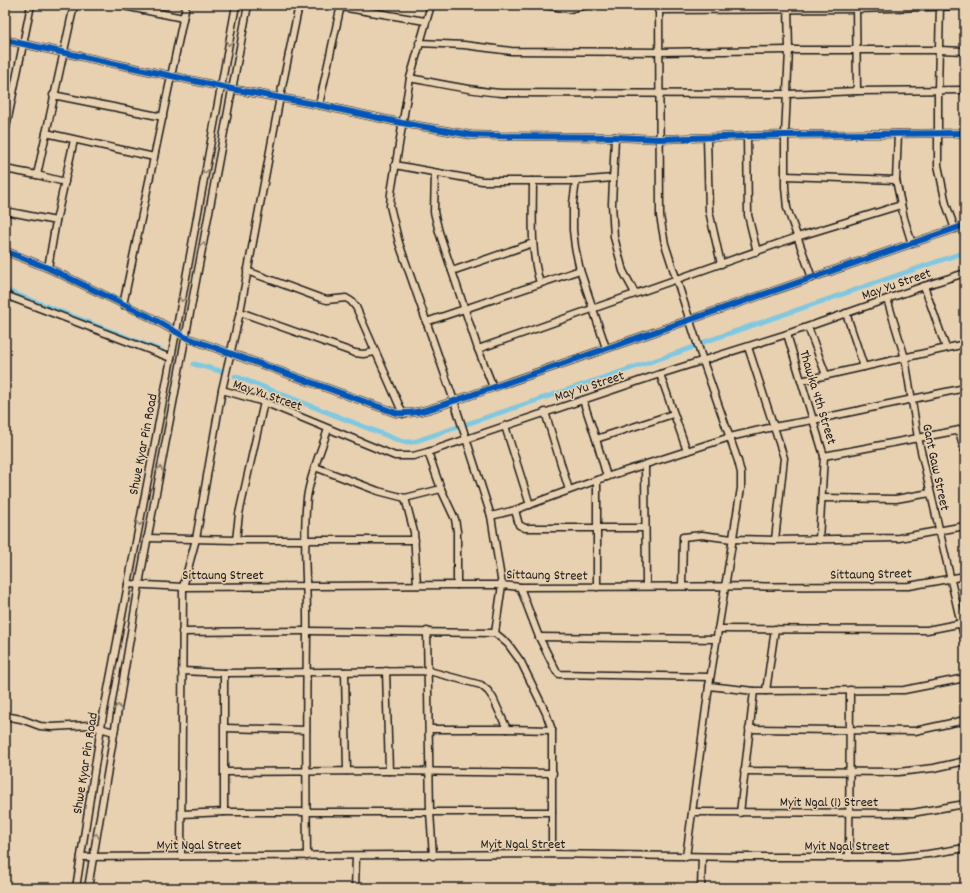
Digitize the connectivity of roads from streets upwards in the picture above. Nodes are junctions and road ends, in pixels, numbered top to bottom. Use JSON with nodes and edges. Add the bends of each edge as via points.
{"nodes":[{"id":1,"x":31,"y":5,"type":"edge"},
{"id":2,"x":74,"y":5,"type":"edge"},
{"id":3,"x":119,"y":5,"type":"edge"},
{"id":4,"x":186,"y":5,"type":"edge"},
{"id":5,"x":236,"y":5,"type":"edge"},
{"id":6,"x":248,"y":5,"type":"edge"},
{"id":7,"x":299,"y":5,"type":"edge"},
{"id":8,"x":430,"y":5,"type":"edge"},
{"id":9,"x":544,"y":5,"type":"edge"},
{"id":10,"x":587,"y":5,"type":"edge"},
{"id":11,"x":341,"y":6,"type":"edge"},
{"id":12,"x":896,"y":6,"type":"edge"},
{"id":13,"x":940,"y":6,"type":"edge"},
{"id":14,"x":965,"y":6,"type":"edge"},
{"id":15,"x":788,"y":7,"type":"edge"},
{"id":16,"x":856,"y":7,"type":"edge"},
{"id":17,"x":659,"y":8,"type":"edge"},
{"id":18,"x":183,"y":18,"type":"junction"},
{"id":19,"x":426,"y":21,"type":"junction"},
{"id":20,"x":5,"y":40,"type":"edge"},
{"id":21,"x":23,"y":43,"type":"junction"},
{"id":22,"x":419,"y":43,"type":"junction"},
{"id":23,"x":789,"y":50,"type":"junction"},
{"id":24,"x":856,"y":50,"type":"junction"},
{"id":25,"x":939,"y":50,"type":"junction"},
{"id":26,"x":965,"y":51,"type":"edge"},
{"id":27,"x":63,"y":52,"type":"junction"},
{"id":28,"x":659,"y":52,"type":"junction"},
{"id":29,"x":172,"y":75,"type":"junction"},
{"id":30,"x":410,"y":78,"type":"junction"},
{"id":31,"x":221,"y":86,"type":"junction"},
{"id":32,"x":232,"y":89,"type":"junction"},
{"id":33,"x":938,"y":90,"type":"junction"},
{"id":34,"x":965,"y":90,"type":"edge"},
{"id":35,"x":857,"y":91,"type":"junction"},
{"id":36,"x":659,"y":93,"type":"junction"},
{"id":37,"x":788,"y":94,"type":"junction"},
{"id":38,"x":53,"y":95,"type":"junction"},
{"id":39,"x":280,"y":97,"type":"junction"},
{"id":40,"x":319,"y":105,"type":"junction"},
{"id":41,"x":163,"y":117,"type":"junction"},
{"id":42,"x":402,"y":123,"type":"junction"},
{"id":43,"x":5,"y":133,"type":"edge"},
{"id":44,"x":46,"y":133,"type":"junction"},
{"id":45,"x":939,"y":133,"type":"junction"},
{"id":46,"x":785,"y":134,"type":"junction"},
{"id":47,"x":898,"y":134,"type":"junction"},
{"id":48,"x":965,"y":134,"type":"edge"},
{"id":49,"x":747,"y":136,"type":"junction"},
{"id":50,"x":615,"y":137,"type":"junction"},
{"id":51,"x":707,"y":138,"type":"junction"},
{"id":52,"x":660,"y":139,"type":"junction"},
{"id":53,"x":74,"y":140,"type":"junction"},
{"id":54,"x":154,"y":157,"type":"junction"},
{"id":55,"x":395,"y":165,"type":"junction"},
{"id":56,"x":5,"y":169,"type":"edge"},
{"id":57,"x":435,"y":173,"type":"junction"},
{"id":58,"x":38,"y":174,"type":"junction"},
{"id":59,"x":786,"y":176,"type":"junction"},
{"id":60,"x":613,"y":178,"type":"junction"},
{"id":61,"x":896,"y":180,"type":"junction"},
{"id":62,"x":576,"y":181,"type":"junction"},
{"id":63,"x":65,"y":182,"type":"junction"},
{"id":64,"x":533,"y":182,"type":"junction"},
{"id":65,"x":902,"y":205,"type":"junction"},
{"id":66,"x":5,"y":211,"type":"edge"},
{"id":67,"x":56,"y":221,"type":"junction"},
{"id":68,"x":965,"y":225,"type":"edge"},
{"id":69,"x":955,"y":229,"type":"junction"},
{"id":70,"x":797,"y":237,"type":"junction"},
{"id":71,"x":533,"y":243,"type":"junction"},
{"id":72,"x":912,"y":244,"type":"junction"},
{"id":73,"x":5,"y":251,"type":"edge"},
{"id":74,"x":757,"y":252,"type":"junction"},
{"id":75,"x":721,"y":264,"type":"junction"},
{"id":76,"x":48,"y":268,"type":"junction"},
{"id":77,"x":580,"y":270,"type":"junction"},
{"id":78,"x":247,"y":271,"type":"junction"},
{"id":79,"x":452,"y":271,"type":"junction"},
{"id":80,"x":965,"y":273,"type":"edge"},
{"id":81,"x":812,"y":278,"type":"junction"},
{"id":82,"x":677,"y":279,"type":"junction"},
{"id":83,"x":540,"y":283,"type":"junction"},
{"id":84,"x":924,"y":286,"type":"junction"},
{"id":85,"x":635,"y":293,"type":"junction"},
{"id":86,"x":5,"y":294,"type":"edge"},
{"id":87,"x":887,"y":299,"type":"junction"},
{"id":88,"x":124,"y":305,"type":"junction"},
{"id":89,"x":465,"y":309,"type":"junction"},
{"id":90,"x":594,"y":309,"type":"junction"},
{"id":91,"x":240,"y":312,"type":"junction"},
{"id":92,"x":846,"y":313,"type":"junction"},
{"id":93,"x":690,"y":320,"type":"junction"},
{"id":94,"x":426,"y":322,"type":"junction"},
{"id":95,"x":808,"y":327,"type":"junction"},
{"id":96,"x":176,"y":332,"type":"junction"},
{"id":97,"x":787,"y":334,"type":"junction"},
{"id":98,"x":185,"y":337,"type":"junction"},
{"id":99,"x":965,"y":344,"type":"edge"},
{"id":100,"x":748,"y":347,"type":"junction"},
{"id":101,"x":606,"y":348,"type":"junction"},
{"id":102,"x":946,"y":348,"type":"junction"},
{"id":103,"x":478,"y":349,"type":"junction"},
{"id":104,"x":230,"y":352,"type":"junction"},
{"id":105,"x":375,"y":352,"type":"junction"},
{"id":106,"x":171,"y":358,"type":"junction"},
{"id":107,"x":905,"y":358,"type":"junction"},
{"id":108,"x":703,"y":361,"type":"junction"},
{"id":109,"x":864,"y":367,"type":"junction"},
{"id":110,"x":660,"y":374,"type":"junction"},
{"id":111,"x":826,"y":375,"type":"junction"},
{"id":112,"x":801,"y":381,"type":"junction"},
{"id":113,"x":493,"y":387,"type":"junction"},
{"id":114,"x":965,"y":388,"type":"edge"},
{"id":115,"x":222,"y":390,"type":"junction"},
{"id":116,"x":912,"y":399,"type":"junction"},
{"id":117,"x":583,"y":400,"type":"junction"},
{"id":118,"x":454,"y":401,"type":"junction"},
{"id":119,"x":264,"y":402,"type":"junction"},
{"id":120,"x":545,"y":412,"type":"junction"},
{"id":121,"x":403,"y":414,"type":"junction"},
{"id":122,"x":674,"y":414,"type":"junction"},
{"id":123,"x":813,"y":420,"type":"junction"},
{"id":124,"x":505,"y":426,"type":"junction"},
{"id":125,"x":773,"y":427,"type":"junction"},
{"id":126,"x":328,"y":429,"type":"junction"},
{"id":127,"x":962,"y":429,"type":"edge"},
{"id":128,"x":596,"y":438,"type":"junction"},
{"id":129,"x":730,"y":438,"type":"junction"},
{"id":130,"x":918,"y":438,"type":"junction"},
{"id":131,"x":466,"y":440,"type":"junction"},
{"id":132,"x":687,"y":451,"type":"junction"},
{"id":133,"x":428,"y":452,"type":"junction"},
{"id":134,"x":965,"y":455,"type":"edge"},
{"id":135,"x":824,"y":456,"type":"junction"},
{"id":136,"x":644,"y":466,"type":"junction"},
{"id":137,"x":315,"y":467,"type":"junction"},
{"id":138,"x":607,"y":477,"type":"junction"},
{"id":139,"x":597,"y":480,"type":"junction"},
{"id":140,"x":441,"y":489,"type":"junction"},
{"id":141,"x":569,"y":490,"type":"junction"},
{"id":142,"x":930,"y":493,"type":"junction"},
{"id":143,"x":405,"y":498,"type":"junction"},
{"id":144,"x":822,"y":498,"type":"junction"},
{"id":145,"x":530,"y":505,"type":"junction"},
{"id":146,"x":515,"y":510,"type":"junction"},
{"id":147,"x":491,"y":516,"type":"junction"},
{"id":148,"x":965,"y":526,"type":"edge"},
{"id":149,"x":597,"y":528,"type":"junction"},
{"id":150,"x":645,"y":528,"type":"junction"},
{"id":151,"x":939,"y":531,"type":"junction"},
{"id":152,"x":147,"y":538,"type":"junction"},
{"id":153,"x":196,"y":539,"type":"junction"},
{"id":154,"x":306,"y":539,"type":"junction"},
{"id":155,"x":732,"y":539,"type":"junction"},
{"id":156,"x":236,"y":540,"type":"junction"},
{"id":157,"x":415,"y":540,"type":"junction"},
{"id":158,"x":774,"y":540,"type":"junction"},
{"id":159,"x":819,"y":540,"type":"junction"},
{"id":160,"x":965,"y":576,"type":"edge"},
{"id":161,"x":951,"y":578,"type":"junction"},
{"id":162,"x":128,"y":584,"type":"junction"},
{"id":163,"x":139,"y":585,"type":"junction"},
{"id":164,"x":416,"y":585,"type":"junction"},
{"id":165,"x":457,"y":585,"type":"junction"},
{"id":166,"x":502,"y":585,"type":"junction"},
{"id":167,"x":183,"y":586,"type":"junction"},
{"id":168,"x":307,"y":586,"type":"junction"},
{"id":169,"x":646,"y":586,"type":"junction"},
{"id":170,"x":682,"y":586,"type":"junction"},
{"id":171,"x":725,"y":586,"type":"junction"},
{"id":172,"x":520,"y":587,"type":"junction"},
{"id":173,"x":597,"y":587,"type":"junction"},
{"id":174,"x":963,"y":623,"type":"edge"},
{"id":175,"x":718,"y":629,"type":"junction"},
{"id":176,"x":775,"y":630,"type":"junction"},
{"id":177,"x":307,"y":631,"type":"junction"},
{"id":178,"x":427,"y":631,"type":"junction"},
{"id":179,"x":182,"y":632,"type":"junction"},
{"id":180,"x":495,"y":633,"type":"junction"},
{"id":181,"x":538,"y":637,"type":"junction"},
{"id":182,"x":716,"y":640,"type":"junction"},
{"id":183,"x":965,"y":641,"type":"edge"},
{"id":184,"x":182,"y":671,"type":"junction"},
{"id":185,"x":386,"y":671,"type":"junction"},
{"id":186,"x":429,"y":671,"type":"junction"},
{"id":187,"x":345,"y":672,"type":"junction"},
{"id":188,"x":224,"y":673,"type":"junction"},
{"id":189,"x":306,"y":673,"type":"junction"},
{"id":190,"x":710,"y":676,"type":"junction"},
{"id":191,"x":965,"y":678,"type":"edge"},
{"id":192,"x":709,"y":686,"type":"junction"},
{"id":193,"x":850,"y":690,"type":"junction"},
{"id":194,"x":766,"y":691,"type":"junction"},
{"id":195,"x":754,"y":692,"type":"junction"},
{"id":196,"x":5,"y":716,"type":"edge"},
{"id":197,"x":965,"y":720,"type":"edge"},
{"id":198,"x":101,"y":728,"type":"junction"},
{"id":199,"x":225,"y":728,"type":"junction"},
{"id":200,"x":430,"y":729,"type":"junction"},
{"id":201,"x":507,"y":729,"type":"junction"},
{"id":202,"x":749,"y":729,"type":"junction"},
{"id":203,"x":306,"y":730,"type":"junction"},
{"id":204,"x":552,"y":730,"type":"junction"},
{"id":205,"x":849,"y":730,"type":"junction"},
{"id":206,"x":114,"y":732,"type":"junction"},
{"id":207,"x":965,"y":762,"type":"edge"},
{"id":208,"x":305,"y":770,"type":"junction"},
{"id":209,"x":389,"y":770,"type":"junction"},
{"id":210,"x":347,"y":771,"type":"junction"},
{"id":211,"x":429,"y":771,"type":"junction"},
{"id":212,"x":744,"y":771,"type":"junction"},
{"id":213,"x":225,"y":772,"type":"junction"},
{"id":214,"x":850,"y":772,"type":"junction"},
{"id":215,"x":553,"y":773,"type":"junction"},
{"id":216,"x":965,"y":804,"type":"edge"},
{"id":217,"x":224,"y":812,"type":"junction"},
{"id":218,"x":430,"y":812,"type":"junction"},
{"id":219,"x":552,"y":812,"type":"junction"},
{"id":220,"x":693,"y":812,"type":"junction"},
{"id":221,"x":306,"y":813,"type":"junction"},
{"id":222,"x":740,"y":813,"type":"junction"},
{"id":223,"x":850,"y":813,"type":"junction"},
{"id":224,"x":182,"y":814,"type":"junction"},
{"id":225,"x":965,"y":848,"type":"edge"},
{"id":226,"x":552,"y":854,"type":"junction"},
{"id":227,"x":181,"y":856,"type":"junction"},
{"id":228,"x":306,"y":856,"type":"junction"},
{"id":229,"x":356,"y":856,"type":"junction"},
{"id":230,"x":433,"y":856,"type":"junction"},
{"id":231,"x":81,"y":857,"type":"junction"},
{"id":232,"x":93,"y":857,"type":"junction"},
{"id":233,"x":686,"y":857,"type":"junction"},
{"id":234,"x":702,"y":857,"type":"junction"},
{"id":235,"x":849,"y":857,"type":"junction"},
{"id":236,"x":76,"y":888,"type":"edge"},
{"id":237,"x":88,"y":888,"type":"edge"},
{"id":238,"x":355,"y":888,"type":"edge"},
{"id":239,"x":701,"y":888,"type":"edge"}],
"edges":[{"from":1,"to":21,"type":"street"},
{"from":2,"to":27,"type":"street"},
{"from":3,"to":18,"type":"street"},
{"from":4,"to":18,"type":"street"},
{"from":5,"to":31,"type":"street","name":"Shwe Kyar Pin Road","one_way":true},
{"from":6,"to":32,"type":"street","name":"Shwe Kyar Pin Road"},
{"from":7,"to":39,"type":"street"},
{"from":8,"to":19,"type":"street"},
{"from":9,"to":10,"type":"street","via":[[569,9]]},
{"from":11,"to":19,"type":"street"},
{"from":11,"to":40,"type":"street"},
{"from":12,"to":13,"type":"street"},
{"from":12,"to":16,"type":"street"},
{"from":13,"to":14,"type":"street"},
{"from":13,"to":25,"type":"street"},
{"from":15,"to":16,"type":"street"},
{"from":15,"to":17,"type":"street"},
{"from":15,"to":23,"type":"street"},
{"from":16,"to":24,"type":"street"},
{"from":17,"to":28,"type":"street"},
{"from":18,"to":29,"type":"street"},
{"from":19,"to":22,"type":"street"},
{"from":20,"to":21,"type":"street"},
{"from":21,"to":27,"type":"street"},
{"from":21,"to":43,"type":"street"},
{"from":22,"to":28,"type":"street","via":[[511,51]]},
{"from":22,"to":30,"type":"street"},
{"from":23,"to":24,"type":"street"},
{"from":23,"to":28,"type":"street"},
{"from":23,"to":37,"type":"street"},
{"from":24,"to":25,"type":"street"},
{"from":24,"to":35,"type":"street"},
{"from":25,"to":26,"type":"street"},
{"from":25,"to":33,"type":"street"},
{"from":27,"to":29,"type":"street"},
{"from":27,"to":38,"type":"street"},
{"from":28,"to":36,"type":"street"},
{"from":29,"to":31,"type":"street"},
{"from":29,"to":41,"type":"street"},
{"from":30,"to":36,"type":"street","via":[[489,92]]},
{"from":30,"to":42,"type":"street"},
{"from":31,"to":32,"type":"street"},
{"from":31,"to":96,"type":"street","name":"Shwe Kyar Pin Road","one_way":true},
{"from":32,"to":39,"type":"street"},
{"from":98,"to":32,"type":"street","name":"Shwe Kyar Pin Road","one_way":true},
{"from":33,"to":34,"type":"street"},
{"from":33,"to":35,"type":"street"},
{"from":33,"to":45,"type":"street"},
{"from":35,"to":37,"type":"street"},
{"from":36,"to":37,"type":"street"},
{"from":36,"to":52,"type":"street"},
{"from":37,"to":46,"type":"street"},
{"from":38,"to":41,"type":"street"},
{"from":38,"to":44,"type":"street"},
{"from":39,"to":40,"type":"street"},
{"from":39,"to":78,"type":"street"},
{"from":40,"to":42,"type":"street"},
{"from":41,"to":54,"type":"street"},
{"from":42,"to":50,"type":"street","via":[[485,136]]},
{"from":42,"to":55,"type":"street"},
{"from":44,"to":53,"type":"street"},
{"from":44,"to":58,"type":"street"},
{"from":45,"to":47,"type":"street"},
{"from":45,"to":48,"type":"street"},
{"from":45,"to":69,"type":"street","via":[[938,165],[946,204]]},
{"from":46,"to":47,"type":"street"},
{"from":46,"to":49,"type":"street"},
{"from":46,"to":59,"type":"street"},
{"from":47,"to":61,"type":"street"},
{"from":49,"to":51,"type":"street"},
{"from":49,"to":74,"type":"street","via":[[748,215]]},
{"from":50,"to":52,"type":"street"},
{"from":50,"to":60,"type":"street"},
{"from":51,"to":52,"type":"street"},
{"from":51,"to":75,"type":"street","via":[[709,211]]},
{"from":52,"to":82,"type":"street","via":[[661,229]]},
{"from":53,"to":54,"type":"street"},
{"from":53,"to":63,"type":"street"},
{"from":54,"to":88,"type":"street"},
{"from":55,"to":57,"type":"street"},
{"from":55,"to":94,"type":"street","via":[[390,206],[399,243]]},
{"from":56,"to":58,"type":"street"},
{"from":57,"to":64,"type":"street","via":[[482,181]]},
{"from":57,"to":79,"type":"street","via":[[434,212]]},
{"from":58,"to":63,"type":"street"},
{"from":59,"to":61,"type":"street"},
{"from":59,"to":70,"type":"street","via":[[787,208]]},
{"from":60,"to":62,"type":"street"},
{"from":60,"to":85,"type":"street","via":[[614,237],[623,271]]},
{"from":61,"to":65,"type":"street"},
{"from":62,"to":64,"type":"street"},
{"from":62,"to":77,"type":"street","via":[[573,230]]},
{"from":63,"to":67,"type":"street"},
{"from":64,"to":71,"type":"street"},
{"from":65,"to":70,"type":"street"},
{"from":65,"to":72,"type":"street"},
{"from":66,"to":67,"type":"street"},
{"from":67,"to":76,"type":"street"},
{"from":68,"to":69,"type":"street"},
{"from":69,"to":72,"type":"street"},
{"from":70,"to":74,"type":"street"},
{"from":70,"to":81,"type":"street"},
{"from":71,"to":79,"type":"street"},
{"from":71,"to":83,"type":"street"},
{"from":72,"to":81,"type":"street"},
{"from":73,"to":76,"type":"street"},
{"from":74,"to":75,"type":"street"},
{"from":75,"to":82,"type":"street"},
{"from":76,"to":88,"type":"street"},
{"from":77,"to":83,"type":"street"},
{"from":77,"to":90,"type":"street"},
{"from":78,"to":91,"type":"street"},
{"from":78,"to":105,"type":"street","via":[[320,298],[346,298],[351,301]]},
{"from":79,"to":89,"type":"street"},
{"from":80,"to":84,"type":"street","name":"May Yu Street"},
{"from":81,"to":93,"type":"street"},
{"from":82,"to":85,"type":"street"},
{"from":82,"to":93,"type":"street"},
{"from":83,"to":89,"type":"street"},
{"from":84,"to":87,"type":"street","name":"May Yu Street"},
{"from":84,"to":102,"type":"street"},
{"from":85,"to":90,"type":"street"},
{"from":86,"to":106,"type":"street"},
{"from":87,"to":92,"type":"street","name":"May Yu Street"},
{"from":87,"to":107,"type":"street","name":"Gant Gaw Street"},
{"from":88,"to":96,"type":"street"},
{"from":89,"to":94,"type":"street"},
{"from":89,"to":103,"type":"street"},
{"from":90,"to":101,"type":"street"},
{"from":90,"to":103,"type":"street"},
{"from":91,"to":104,"type":"street"},
{"from":91,"to":105,"type":"street","via":[[355,353]]},
{"from":92,"to":95,"type":"street","name":"May Yu Street"},
{"from":92,"to":109,"type":"street"},
{"from":93,"to":101,"type":"street"},
{"from":93,"to":108,"type":"street"},
{"from":94,"to":118,"type":"street"},
{"from":95,"to":97,"type":"street","name":"May Yu Street"},
{"from":95,"to":111,"type":"street"},
{"from":96,"to":98,"type":"street"},
{"from":96,"to":106,"type":"street","name":"Shwe Kyar Pin Road"},
{"from":97,"to":100,"type":"street","name":"May Yu Street"},
{"from":97,"to":112,"type":"street","name":"Thawka 4th Street"},
{"from":98,"to":104,"type":"street"},
{"from":152,"to":98,"type":"street","name":"Shwe Kyar Pin Road","one_way":true},
{"from":99,"to":102,"type":"street"},
{"from":100,"to":108,"type":"street","name":"May Yu Street"},
{"from":100,"to":125,"type":"street"},
{"from":101,"to":113,"type":"street"},
{"from":102,"to":107,"type":"street"},
{"from":103,"to":113,"type":"street"},
{"from":104,"to":115,"type":"street"},
{"from":104,"to":121,"type":"street"},
{"from":105,"to":121,"type":"street"},
{"from":106,"to":162,"type":"street","name":"Shwe Kyar Pin Road","one_way":true},
{"from":107,"to":109,"type":"street"},
{"from":107,"to":116,"type":"street","name":"Gant Gaw Street"},
{"from":108,"to":110,"type":"street","name":"May Yu Street"},
{"from":108,"to":129,"type":"street"},
{"from":109,"to":111,"type":"street"},
{"from":110,"to":117,"type":"street","name":"May Yu Street"},
{"from":110,"to":122,"type":"street"},
{"from":111,"to":112,"type":"street"},
{"from":112,"to":123,"type":"street","name":"Thawka 4th Street"},
{"from":113,"to":118,"type":"street"},
{"from":114,"to":116,"type":"street"},
{"from":115,"to":119,"type":"street","name":"May Yu Street"},
{"from":115,"to":153,"type":"street"},
{"from":116,"to":123,"type":"street"},
{"from":116,"to":130,"type":"street","name":"Gant Gaw Street"},
{"from":117,"to":120,"type":"street","name":"May Yu Street"},
{"from":117,"to":128,"type":"street"},
{"from":118,"to":121,"type":"street"},
{"from":118,"to":131,"type":"street"},
{"from":119,"to":126,"type":"street","name":"May Yu Street"},
{"from":119,"to":156,"type":"street","via":[[239,514]]},
{"from":120,"to":124,"type":"street","name":"May Yu Street"},
{"from":120,"to":141,"type":"street"},
{"from":122,"to":128,"type":"street"},
{"from":122,"to":132,"type":"street"},
{"from":123,"to":125,"type":"street"},
{"from":123,"to":135,"type":"street","name":"Thawka 4th Street"},
{"from":124,"to":131,"type":"street","name":"May Yu Street"},
{"from":124,"to":145,"type":"street"},
{"from":125,"to":129,"type":"street"},
{"from":125,"to":158,"type":"street","via":[[784,458]]},
{"from":126,"to":133,"type":"street","name":"May Yu Street","via":[[395,456],[413,456]]},
{"from":126,"to":137,"type":"street"},
{"from":127,"to":130,"type":"street"},
{"from":127,"to":134,"type":"street"},
{"from":128,"to":138,"type":"street"},
{"from":129,"to":132,"type":"street"},
{"from":129,"to":155,"type":"street","via":[[741,473],[741,488]]},
{"from":130,"to":135,"type":"street"},
{"from":130,"to":142,"type":"street","name":"Gant Gaw Street"},
{"from":131,"to":133,"type":"street","name":"May Yu Street"},
{"from":131,"to":147,"type":"street"},
{"from":132,"to":136,"type":"street"},
{"from":133,"to":140,"type":"street"},
{"from":135,"to":144,"type":"street","name":"Thawka 4th Street"},
{"from":136,"to":138,"type":"street"},
{"from":136,"to":150,"type":"street"},
{"from":137,"to":143,"type":"street","via":[[378,491]]},
{"from":137,"to":154,"type":"street","via":[[307,498]]},
{"from":138,"to":139,"type":"street"},
{"from":139,"to":141,"type":"street"},
{"from":139,"to":149,"type":"street"},
{"from":140,"to":143,"type":"street"},
{"from":140,"to":165,"type":"street","via":[[455,519]]},
{"from":141,"to":145,"type":"street"},
{"from":142,"to":144,"type":"street","via":[[896,499]]},
{"from":142,"to":151,"type":"street","name":"Gant Gaw Street"},
{"from":143,"to":157,"type":"street"},
{"from":144,"to":159,"type":"street","name":"Thawka 4th Street"},
{"from":145,"to":146,"type":"street"},
{"from":146,"to":147,"type":"street"},
{"from":146,"to":149,"type":"street","via":[[519,525],[525,528]]},
{"from":147,"to":166,"type":"street"},
{"from":148,"to":151,"type":"street"},
{"from":149,"to":150,"type":"street"},
{"from":149,"to":173,"type":"street"},
{"from":150,"to":169,"type":"street"},
{"from":151,"to":159,"type":"street","via":[[899,538]]},
{"from":151,"to":161,"type":"street","name":"Gant Gaw Street"},
{"from":152,"to":153,"type":"street"},
{"from":152,"to":163,"type":"street","name":"Shwe Kyar Pin Road"},
{"from":153,"to":156,"type":"street"},
{"from":153,"to":167,"type":"street"},
{"from":154,"to":156,"type":"street"},
{"from":154,"to":157,"type":"street"},
{"from":154,"to":168,"type":"street"},
{"from":155,"to":158,"type":"street"},
{"from":155,"to":170,"type":"street","via":[[702,534],[683,537]]},
{"from":155,"to":171,"type":"street"},
{"from":157,"to":164,"type":"street"},
{"from":158,"to":159,"type":"street"},
{"from":160,"to":161,"type":"street","name":"Sittaung Street"},
{"from":161,"to":171,"type":"street","name":"Sittaung Street","via":[[909,586]]},
{"from":161,"to":174,"type":"street","name":"Gant Gaw Street"},
{"from":162,"to":163,"type":"street","name":"Sittaung Street"},
{"from":162,"to":198,"type":"street","name":"Shwe Kyar Pin Road"},
{"from":163,"to":167,"type":"street","name":"Sittaung Street"},
{"from":206,"to":163,"type":"street","name":"Shwe Kyar Pin Road","one_way":true},
{"from":164,"to":165,"type":"street","name":"Sittaung Street"},
{"from":164,"to":168,"type":"street","name":"Sittaung Street"},
{"from":165,"to":166,"type":"street","name":"Sittaung Street"},
{"from":166,"to":172,"type":"street","name":"Sittaung Street"},
{"from":166,"to":180,"type":"street"},
{"from":167,"to":168,"type":"street","name":"Sittaung Street"},
{"from":167,"to":179,"type":"street"},
{"from":168,"to":177,"type":"street"},
{"from":169,"to":170,"type":"street","name":"Sittaung Street"},
{"from":169,"to":173,"type":"street","name":"Sittaung Street"},
{"from":170,"to":171,"type":"street","name":"Sittaung Street"},
{"from":171,"to":175,"type":"street"},
{"from":172,"to":173,"type":"street","name":"Sittaung Street"},
{"from":172,"to":181,"type":"street"},
{"from":174,"to":176,"type":"street","via":[[927,630]]},
{"from":174,"to":183,"type":"street","name":"Gant Gaw Street"},
{"from":175,"to":176,"type":"street"},
{"from":175,"to":182,"type":"street"},
{"from":176,"to":194,"type":"street"},
{"from":177,"to":178,"type":"street"},
{"from":177,"to":179,"type":"street"},
{"from":177,"to":189,"type":"street"},
{"from":178,"to":180,"type":"street"},
{"from":178,"to":186,"type":"street"},
{"from":179,"to":184,"type":"street"},
{"from":180,"to":204,"type":"street","via":[[508,644],[521,662]]},
{"from":181,"to":182,"type":"street"},
{"from":181,"to":190,"type":"street","via":[[556,671],[563,675]]},
{"from":182,"to":190,"type":"street"},
{"from":184,"to":188,"type":"street"},
{"from":184,"to":224,"type":"street"},
{"from":185,"to":186,"type":"street"},
{"from":185,"to":187,"type":"street"},
{"from":185,"to":209,"type":"street"},
{"from":186,"to":200,"type":"street"},
{"from":186,"to":201,"type":"street","via":[[481,685],[493,698]]},
{"from":187,"to":189,"type":"street"},
{"from":187,"to":210,"type":"street"},
{"from":188,"to":189,"type":"street"},
{"from":188,"to":199,"type":"street"},
{"from":189,"to":203,"type":"street"},
{"from":190,"to":192,"type":"street"},
{"from":191,"to":193,"type":"street","via":[[904,690]]},
{"from":192,"to":195,"type":"street"},
{"from":192,"to":220,"type":"street"},
{"from":193,"to":194,"type":"street"},
{"from":193,"to":205,"type":"street"},
{"from":194,"to":195,"type":"street"},
{"from":195,"to":202,"type":"street"},
{"from":196,"to":198,"type":"street","via":[[40,726],[89,725]]},
{"from":197,"to":205,"type":"street","via":[[915,731]]},
{"from":198,"to":206,"type":"street"},
{"from":198,"to":231,"type":"street","name":"Shwe Kyar Pin Road"},
{"from":199,"to":203,"type":"street"},
{"from":199,"to":213,"type":"street"},
{"from":200,"to":201,"type":"street"},
{"from":200,"to":211,"type":"street"},
{"from":201,"to":204,"type":"street"},
{"from":202,"to":205,"type":"street"},
{"from":202,"to":212,"type":"street"},
{"from":203,"to":208,"type":"street"},
{"from":204,"to":215,"type":"street"},
{"from":205,"to":214,"type":"street"},
{"from":232,"to":206,"type":"street","name":"Shwe Kyar Pin Road","one_way":true},
{"from":207,"to":214,"type":"street","via":[[904,772]]},
{"from":208,"to":210,"type":"street"},
{"from":208,"to":213,"type":"street"},
{"from":208,"to":221,"type":"street"},
{"from":209,"to":210,"type":"street"},
{"from":209,"to":211,"type":"street"},
{"from":211,"to":215,"type":"street"},
{"from":211,"to":218,"type":"street"},
{"from":212,"to":214,"type":"street"},
{"from":212,"to":222,"type":"street"},
{"from":213,"to":217,"type":"street"},
{"from":214,"to":223,"type":"street"},
{"from":215,"to":219,"type":"street"},
{"from":216,"to":223,"type":"street","name":"Myit Ngal (1) Street","via":[[912,813]]},
{"from":217,"to":221,"type":"street"},
{"from":217,"to":224,"type":"street"},
{"from":218,"to":219,"type":"street"},
{"from":218,"to":221,"type":"street"},
{"from":218,"to":230,"type":"street"},
{"from":219,"to":226,"type":"street"},
{"from":220,"to":222,"type":"street","name":"Myit Ngal (1) Street"},
{"from":220,"to":233,"type":"street"},
{"from":221,"to":228,"type":"street"},
{"from":222,"to":223,"type":"street","name":"Myit Ngal (1) Street"},
{"from":223,"to":235,"type":"street"},
{"from":224,"to":227,"type":"street"},
{"from":225,"to":235,"type":"street","name":"Myit Ngal Street","via":[[899,857]]},
{"from":226,"to":230,"type":"street","name":"Myit Ngal Street"},
{"from":226,"to":233,"type":"street","name":"Myit Ngal Street"},
{"from":227,"to":228,"type":"street","name":"Myit Ngal Street"},
{"from":227,"to":232,"type":"street","name":"Myit Ngal Street"},
{"from":228,"to":229,"type":"street","name":"Myit Ngal Street"},
{"from":229,"to":230,"type":"street","name":"Myit Ngal Street"},
{"from":229,"to":238,"type":"street"},
{"from":231,"to":232,"type":"street","name":"Myit Ngal Street"},
{"from":231,"to":236,"type":"street","name":"Shwe Kyar Pin Road"},
{"from":232,"to":237,"type":"street","name":"Shwe Kyar Pin Road"},
{"from":233,"to":234,"type":"street","name":"Myit Ngal Street"},
{"from":234,"to":235,"type":"street","name":"Myit Ngal Street"},
{"from":234,"to":239,"type":"street"}]}
